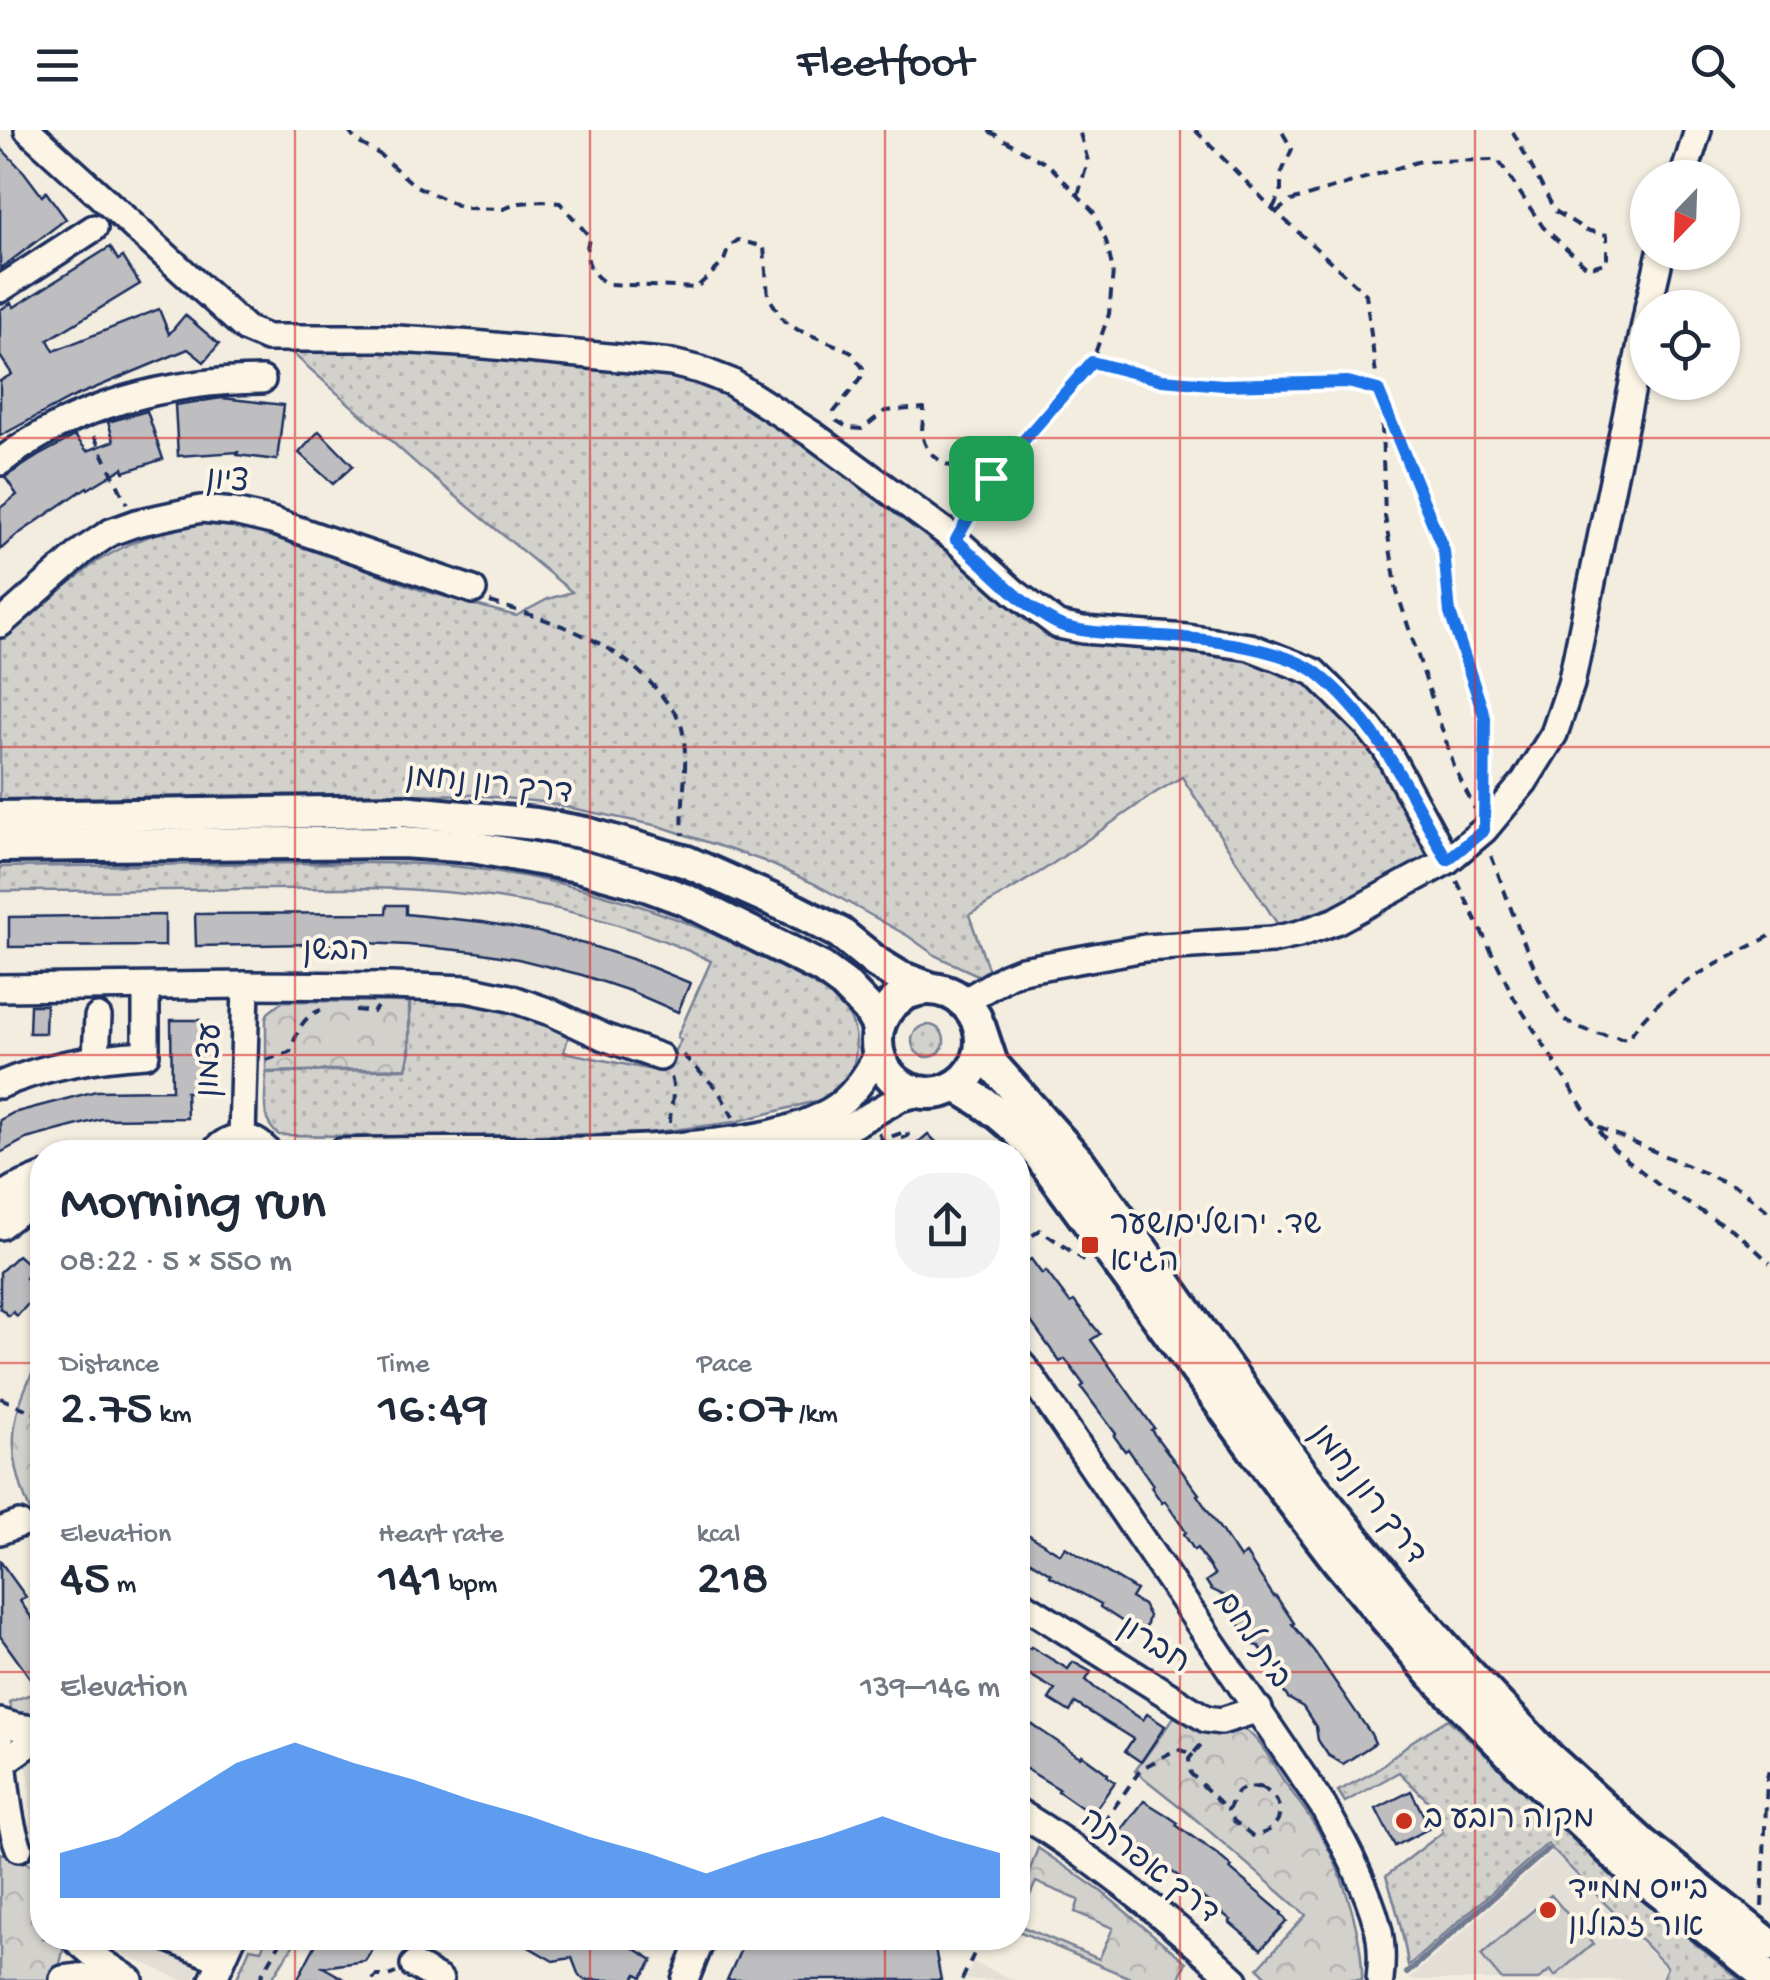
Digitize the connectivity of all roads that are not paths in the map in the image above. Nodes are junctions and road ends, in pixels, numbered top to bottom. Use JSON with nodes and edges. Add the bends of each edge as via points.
{"nodes":[{"id":1,"x":28,"y":130,"type":"edge"},
{"id":2,"x":1698,"y":130,"type":"edge"},
{"id":3,"x":1689,"y":160,"type":"edge"},
{"id":4,"x":94,"y":228,"type":"dead end"},
{"id":5,"x":0,"y":290,"type":"edge"},
{"id":6,"x":262,"y":380,"type":"dead end"},
{"id":7,"x":1630,"y":398,"type":"edge"},
{"id":8,"x":0,"y":462,"type":"edge"},
{"id":9,"x":476,"y":594,"type":"road end"},
{"id":10,"x":0,"y":624,"type":"edge"},
{"id":11,"x":0,"y":817,"type":"edge"},
{"id":12,"x":0,"y":846,"type":"edge"},
{"id":13,"x":1447,"y":860,"type":"junction"},
{"id":14,"x":246,"y":985,"type":"junction"},
{"id":15,"x":146,"y":987,"type":"junction"},
{"id":16,"x":0,"y":988,"type":"edge"},
{"id":17,"x":933,"y":989,"type":"junction"},
{"id":18,"x":964,"y":1002,"type":"junction"},
{"id":19,"x":98,"y":1017,"type":"dead end"},
{"id":20,"x":980,"y":1028,"type":"junction"},
{"id":21,"x":878,"y":1040,"type":"junction"},
{"id":22,"x":668,"y":1054,"type":"road end"},
{"id":23,"x":96,"y":1057,"type":"junction"},
{"id":24,"x":0,"y":1085,"type":"edge"},
{"id":25,"x":956,"y":1086,"type":"junction"},
{"id":26,"x":922,"y":1092,"type":"junction"},
{"id":27,"x":263,"y":1140,"type":"edge"},
{"id":28,"x":733,"y":1140,"type":"edge"},
{"id":29,"x":820,"y":1140,"type":"edge"},
{"id":30,"x":1028,"y":1140,"type":"edge"},
{"id":31,"x":1030,"y":1143,"type":"edge"},
{"id":32,"x":30,"y":1182,"type":"edge"},
{"id":33,"x":0,"y":1197,"type":"edge"},
{"id":34,"x":30,"y":1210,"type":"edge"},
{"id":35,"x":0,"y":1226,"type":"edge"},
{"id":36,"x":1030,"y":1375,"type":"edge"},
{"id":37,"x":1030,"y":1609,"type":"edge"},
{"id":38,"x":1258,"y":1709,"type":"junction"},
{"id":39,"x":0,"y":1722,"type":"edge"},
{"id":40,"x":30,"y":1730,"type":"edge"},
{"id":41,"x":30,"y":1738,"type":"edge"},
{"id":42,"x":2,"y":1753,"type":"edge"},
{"id":43,"x":1030,"y":1820,"type":"edge"},
{"id":44,"x":9,"y":1846,"type":"edge"},
{"id":45,"x":1766,"y":1934,"type":"edge"},
{"id":46,"x":74,"y":1950,"type":"edge"},
{"id":47,"x":91,"y":1950,"type":"edge"},
{"id":48,"x":697,"y":1950,"type":"edge"},
{"id":49,"x":414,"y":1965,"type":"dead end"},
{"id":50,"x":1770,"y":1979,"type":"edge"},
{"id":51,"x":62,"y":1980,"type":"edge"},
{"id":52,"x":108,"y":1980,"type":"edge"},
{"id":53,"x":130,"y":1980,"type":"edge"},
{"id":54,"x":440,"y":1980,"type":"edge"},
{"id":55,"x":685,"y":1980,"type":"edge"},
{"id":56,"x":1235,"y":1980,"type":"edge"},
{"id":57,"x":1380,"y":1980,"type":"edge"}],
"edges":[{"from":1,"to":13,"type":"street","via":[[246,328],[267,338],[474,344],[700,370],[815,436],[1058,625],[1250,647],[1314,672],[1386,750]]},
{"from":2,"to":3,"type":"street"},
{"from":4,"to":5,"type":"street"},
{"from":6,"to":8,"type":"street","via":[[191,384],[118,400],[66,420]]},
{"from":7,"to":13,"type":"street","via":[[1572,684],[1554,734],[1484,830]]},
{"from":9,"to":10,"type":"street","name":"ציון","via":[[272,521],[201,510],[111,532]]},
{"from":11,"to":17,"type":"main road","name":"דרך רון נחמן","via":[[402,811],[536,824],[687,862],[840,933],[877,963]]},
{"from":12,"to":21,"type":"main road","name":"דרך רון נחמן","via":[[403,842],[578,866],[686,900],[822,968],[868,1009]]},
{"from":13,"to":18,"type":"street","via":[[1336,922],[1299,934],[1145,948],[1022,970]]},
{"from":14,"to":15,"type":"street","name":"הבשן"},
{"from":14,"to":22,"type":"street","name":"הבשן","via":[[467,989]]},
{"from":14,"to":27,"type":"street","name":"עצמון"},
{"from":15,"to":16,"type":"street","name":"הבשן"},
{"from":15,"to":23,"type":"street","via":[[146,1054]]},
{"from":17,"to":18,"type":"main road"},
{"from":17,"to":21,"type":"main road","via":[[892,1003]]},
{"from":18,"to":20,"type":"main road"},
{"from":19,"to":23,"type":"street"},
{"from":20,"to":25,"type":"main road","via":[[976,1064]]},
{"from":20,"to":45,"type":"main road","name":"דרך רון נחמן","via":[[992,1064],[1081,1164],[1304,1476],[1455,1660],[1644,1844]]},
{"from":21,"to":26,"type":"main road","via":[[890,1076]]},
{"from":21,"to":28,"type":"street","via":[[868,1071],[828,1113]]},
{"from":23,"to":24,"type":"street"},
{"from":25,"to":26,"type":"main road"},
{"from":25,"to":30,"type":"main road","name":"דרך רון נחמן","via":[[989,1104]]},
{"from":26,"to":29,"type":"street"},
{"from":31,"to":50,"type":"main road","name":"דרך רון נחמן","via":[[1282,1488],[1432,1674],[1626,1865]]},
{"from":32,"to":33,"type":"street"},
{"from":34,"to":35,"type":"street"},
{"from":36,"to":38,"type":"street","name":"בית לחם"},
{"from":37,"to":38,"type":"street","name":"חברון","via":[[1206,1719]]},
{"from":38,"to":57,"type":"street","name":"בית לחם","via":[[1340,1837],[1378,1925]]},
{"from":39,"to":40,"type":"street"},
{"from":41,"to":42,"type":"street"},
{"from":42,"to":44,"type":"street"},
{"from":43,"to":56,"type":"street","name":"דרך אפרתה","via":[[1152,1908]]},
{"from":46,"to":51,"type":"street"},
{"from":47,"to":53,"type":"street"},
{"from":48,"to":55,"type":"street"},
{"from":49,"to":54,"type":"street"},
{"from":51,"to":52,"type":"street"}]}
